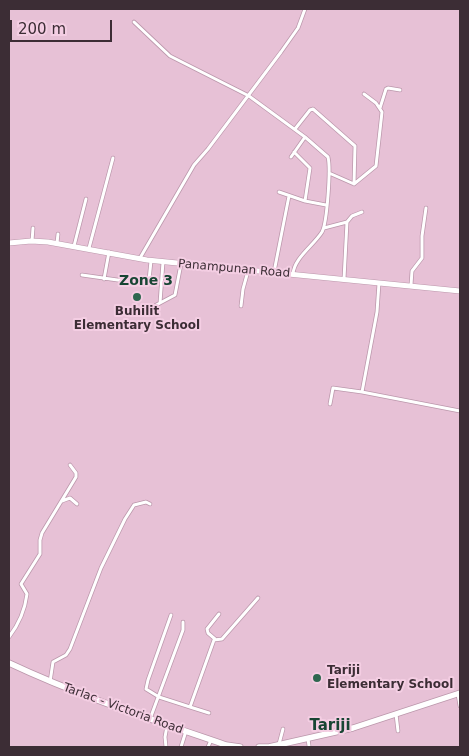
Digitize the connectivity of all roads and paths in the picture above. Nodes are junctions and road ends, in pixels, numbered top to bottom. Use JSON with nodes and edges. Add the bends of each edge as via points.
{"nodes":[{"id":1,"x":305,"y":9,"type":"edge"},
{"id":2,"x":134,"y":22,"type":"dead end"},
{"id":3,"x":400,"y":90,"type":"dead end"},
{"id":4,"x":364,"y":94,"type":"dead end"},
{"id":5,"x":249,"y":96,"type":"junction"},
{"id":6,"x":380,"y":109,"type":"junction"},
{"id":7,"x":295,"y":129,"type":"junction"},
{"id":8,"x":305,"y":137,"type":"junction"},
{"id":9,"x":294,"y":152,"type":"junction"},
{"id":10,"x":291,"y":157,"type":"dead end"},
{"id":11,"x":113,"y":158,"type":"dead end"},
{"id":12,"x":330,"y":173,"type":"junction"},
{"id":13,"x":354,"y":184,"type":"junction"},
{"id":14,"x":279,"y":192,"type":"dead end"},
{"id":15,"x":290,"y":196,"type":"junction"},
{"id":16,"x":86,"y":199,"type":"dead end"},
{"id":17,"x":305,"y":201,"type":"junction"},
{"id":18,"x":326,"y":205,"type":"junction"},
{"id":19,"x":426,"y":208,"type":"dead end"},
{"id":20,"x":362,"y":212,"type":"dead end"},
{"id":21,"x":347,"y":222,"type":"junction"},
{"id":22,"x":33,"y":228,"type":"dead end"},
{"id":23,"x":324,"y":228,"type":"junction"},
{"id":24,"x":58,"y":234,"type":"dead end"},
{"id":25,"x":32,"y":241,"type":"junction"},
{"id":26,"x":9,"y":243,"type":"edge"},
{"id":27,"x":57,"y":243,"type":"junction"},
{"id":28,"x":74,"y":246,"type":"junction"},
{"id":29,"x":89,"y":248,"type":"junction"},
{"id":30,"x":109,"y":252,"type":"junction"},
{"id":31,"x":140,"y":259,"type":"junction"},
{"id":32,"x":152,"y":260,"type":"junction"},
{"id":33,"x":163,"y":262,"type":"junction"},
{"id":34,"x":181,"y":264,"type":"junction"},
{"id":35,"x":248,"y":270,"type":"junction"},
{"id":36,"x":274,"y":272,"type":"junction"},
{"id":37,"x":293,"y":274,"type":"junction"},
{"id":38,"x":82,"y":275,"type":"dead end"},
{"id":39,"x":104,"y":278,"type":"junction"},
{"id":40,"x":344,"y":279,"type":"junction"},
{"id":41,"x":380,"y":282,"type":"junction"},
{"id":42,"x":411,"y":285,"type":"junction"},
{"id":43,"x":460,"y":291,"type":"edge"},
{"id":44,"x":160,"y":303,"type":"junction"},
{"id":45,"x":241,"y":306,"type":"dead end"},
{"id":46,"x":134,"y":309,"type":"dead end"},
{"id":47,"x":362,"y":392,"type":"junction"},
{"id":48,"x":330,"y":404,"type":"dead end"},
{"id":49,"x":460,"y":411,"type":"edge"},
{"id":50,"x":70,"y":465,"type":"dead end"},
{"id":51,"x":62,"y":501,"type":"junction"},
{"id":52,"x":77,"y":504,"type":"dead end"},
{"id":53,"x":150,"y":504,"type":"dead end"},
{"id":54,"x":258,"y":598,"type":"dead end"},
{"id":55,"x":219,"y":614,"type":"dead end"},
{"id":56,"x":171,"y":615,"type":"dead end"},
{"id":57,"x":183,"y":622,"type":"dead end"},
{"id":58,"x":9,"y":637,"type":"edge"},
{"id":59,"x":215,"y":639,"type":"junction"},
{"id":60,"x":9,"y":663,"type":"edge"},
{"id":61,"x":50,"y":682,"type":"junction"},
{"id":62,"x":459,"y":694,"type":"edge"},
{"id":63,"x":159,"y":697,"type":"junction"},
{"id":64,"x":460,"y":706,"type":"edge"},
{"id":65,"x":190,"y":707,"type":"junction"},
{"id":66,"x":209,"y":713,"type":"dead end"},
{"id":67,"x":395,"y":713,"type":"junction"},
{"id":68,"x":150,"y":719,"type":"junction"},
{"id":69,"x":167,"y":725,"type":"junction"},
{"id":70,"x":283,"y":729,"type":"dead end"},
{"id":71,"x":186,"y":731,"type":"junction"},
{"id":72,"x":398,"y":731,"type":"dead end"},
{"id":73,"x":308,"y":738,"type":"junction"},
{"id":74,"x":211,"y":740,"type":"junction"},
{"id":75,"x":278,"y":745,"type":"junction"},
{"id":76,"x":309,"y":746,"type":"edge"},
{"id":77,"x":166,"y":747,"type":"edge"},
{"id":78,"x":181,"y":747,"type":"edge"},
{"id":79,"x":208,"y":747,"type":"edge"},
{"id":80,"x":240,"y":747,"type":"edge"},
{"id":81,"x":259,"y":747,"type":"edge"},
{"id":82,"x":264,"y":747,"type":"edge"}],
"edges":[{"from":1,"to":5,"type":"street","via":[[298,28]]},
{"from":2,"to":5,"type":"street","via":[[176,60]]},
{"from":3,"to":6,"type":"street","via":[[386,89]]},
{"from":4,"to":6,"type":"street"},
{"from":5,"to":7,"type":"street"},
{"from":5,"to":31,"type":"street","via":[[194,165]]},
{"from":6,"to":13,"type":"street","via":[[378,162]]},
{"from":7,"to":8,"type":"street"},
{"from":7,"to":13,"type":"street","via":[[313,109],[350,140],[356,149]]},
{"from":8,"to":9,"type":"street"},
{"from":8,"to":12,"type":"street","via":[[328,157]]},
{"from":9,"to":10,"type":"street"},
{"from":9,"to":17,"type":"street","via":[[310,168]]},
{"from":11,"to":29,"type":"street"},
{"from":12,"to":13,"type":"street"},
{"from":12,"to":18,"type":"street"},
{"from":14,"to":15,"type":"street"},
{"from":15,"to":17,"type":"street"},
{"from":15,"to":36,"type":"street"},
{"from":16,"to":28,"type":"street"},
{"from":17,"to":18,"type":"street"},
{"from":18,"to":23,"type":"street"},
{"from":19,"to":42,"type":"street","via":[[422,258],[412,271]]},
{"from":20,"to":21,"type":"street"},
{"from":21,"to":23,"type":"street"},
{"from":21,"to":40,"type":"street"},
{"from":22,"to":25,"type":"street"},
{"from":23,"to":37,"type":"street","via":[[296,264]]},
{"from":24,"to":27,"type":"street"},
{"from":25,"to":26,"type":"street","name":"Panampunan Road"},
{"from":25,"to":27,"type":"street","name":"Panampunan Road"},
{"from":27,"to":28,"type":"street","name":"Panampunan Road"},
{"from":28,"to":29,"type":"street","name":"Panampunan Road"},
{"from":29,"to":30,"type":"street","name":"Panampunan Road"},
{"from":30,"to":31,"type":"street","name":"Panampunan Road"},
{"from":30,"to":39,"type":"street"},
{"from":31,"to":32,"type":"street","name":"Panampunan Road"},
{"from":32,"to":33,"type":"street","name":"Panampunan Road"},
{"from":32,"to":39,"type":"street","via":[[146,284]]},
{"from":33,"to":34,"type":"street","name":"Panampunan Road"},
{"from":33,"to":44,"type":"street"},
{"from":34,"to":35,"type":"street","name":"Panampunan Road"},
{"from":34,"to":44,"type":"street","via":[[176,294]]},
{"from":35,"to":36,"type":"street","name":"Panampunan Road"},
{"from":35,"to":45,"type":"street"},
{"from":36,"to":37,"type":"street","name":"Panampunan Road"},
{"from":37,"to":40,"type":"street","name":"Panampunan Road"},
{"from":38,"to":39,"type":"street"},
{"from":40,"to":41,"type":"street","name":"Panampunan Road"},
{"from":41,"to":42,"type":"street","name":"Panampunan Road"},
{"from":41,"to":47,"type":"street"},
{"from":42,"to":43,"type":"street","name":"Panampunan Road"},
{"from":44,"to":46,"type":"street","via":[[146,310]]},
{"from":47,"to":48,"type":"street","via":[[333,388]]},
{"from":47,"to":49,"type":"street"},
{"from":50,"to":51,"type":"street","via":[[76,477]]},
{"from":51,"to":52,"type":"street","via":[[70,498]]},
{"from":51,"to":58,"type":"street","via":[[40,537],[39,558],[22,581],[27,597],[16,629]]},
{"from":53,"to":61,"type":"street","via":[[134,505],[125,518],[101,568],[70,649],[53,662]]},
{"from":54,"to":59,"type":"street","via":[[222,639]]},
{"from":55,"to":59,"type":"street","via":[[207,629]]},
{"from":56,"to":63,"type":"street","via":[[146,686],[148,691]]},
{"from":57,"to":63,"type":"street"},
{"from":59,"to":65,"type":"street"},
{"from":60,"to":61,"type":"main road","name":"Tarlac - Victoria Road"},
{"from":61,"to":68,"type":"main road","name":"Tarlac - Victoria Road"},
{"from":62,"to":64,"type":"street"},
{"from":62,"to":67,"type":"main road"},
{"from":63,"to":65,"type":"street"},
{"from":63,"to":68,"type":"street"},
{"from":65,"to":66,"type":"street"},
{"from":67,"to":72,"type":"street"},
{"from":67,"to":73,"type":"main road","via":[[353,728]]},
{"from":68,"to":69,"type":"main road","name":"Tarlac - Victoria Road"},
{"from":69,"to":71,"type":"main road","name":"Tarlac - Victoria Road"},
{"from":69,"to":77,"type":"street"},
{"from":70,"to":75,"type":"street"},
{"from":71,"to":74,"type":"main road","name":"Tarlac - Victoria Road"},
{"from":71,"to":78,"type":"street"},
{"from":73,"to":75,"type":"main road"},
{"from":73,"to":76,"type":"street"},
{"from":74,"to":79,"type":"street"},
{"from":74,"to":80,"type":"main road","name":"Tarlac - Victoria Road"},
{"from":75,"to":82,"type":"main road"},
{"from":81,"to":82,"type":"main road"}]}
